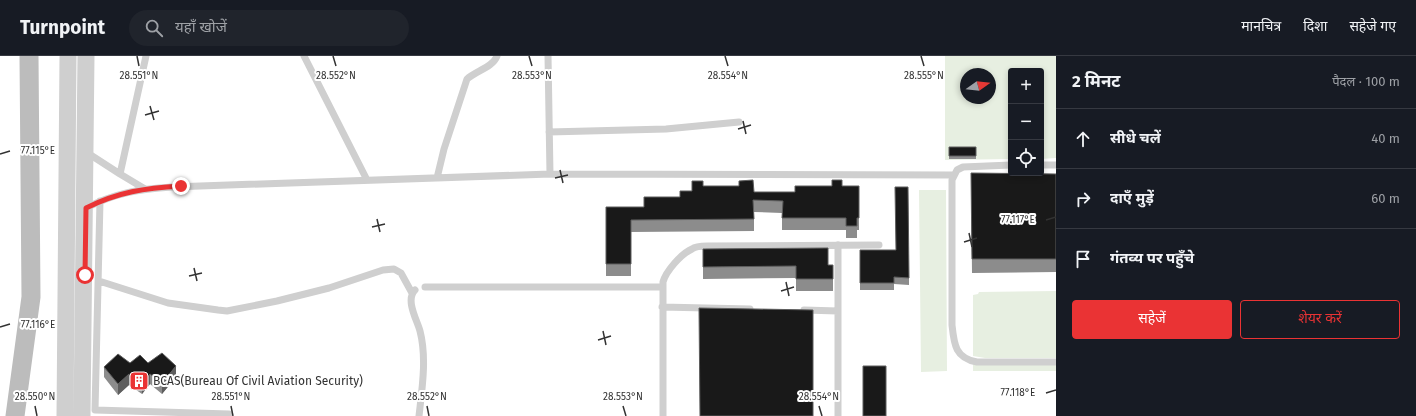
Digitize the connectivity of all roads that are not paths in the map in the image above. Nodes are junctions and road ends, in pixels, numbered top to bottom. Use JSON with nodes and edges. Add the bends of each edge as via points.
{"nodes":[{"id":1,"x":29,"y":56,"type":"edge"},
{"id":2,"x":68,"y":56,"type":"edge"},
{"id":3,"x":86,"y":56,"type":"edge"},
{"id":4,"x":146,"y":56,"type":"edge"},
{"id":5,"x":304,"y":56,"type":"edge"},
{"id":6,"x":497,"y":56,"type":"edge"},
{"id":7,"x":548,"y":56,"type":"edge"},
{"id":8,"x":739,"y":122,"type":"dead end"},
{"id":9,"x":550,"y":132,"type":"junction"},
{"id":10,"x":86,"y":152,"type":"junction"},
{"id":11,"x":1008,"y":165,"type":"edge"},
{"id":12,"x":1044,"y":165,"type":"edge"},
{"id":13,"x":1056,"y":165,"type":"edge"},
{"id":14,"x":120,"y":174,"type":"junction"},
{"id":15,"x":550,"y":174,"type":"junction"},
{"id":16,"x":954,"y":175,"type":"junction"},
{"id":17,"x":437,"y":178,"type":"junction"},
{"id":18,"x":367,"y":180,"type":"junction"},
{"id":19,"x":145,"y":189,"type":"junction"},
{"id":20,"x":93,"y":205,"type":"junction"},
{"id":21,"x":838,"y":245,"type":"junction"},
{"id":22,"x":879,"y":245,"type":"dead end"},
{"id":23,"x":100,"y":281,"type":"junction"},
{"id":24,"x":425,"y":287,"type":"dead end"},
{"id":25,"x":662,"y":287,"type":"junction"},
{"id":26,"x":662,"y":307,"type":"junction"},
{"id":27,"x":758,"y":309,"type":"edge"},
{"id":28,"x":798,"y":310,"type":"edge"},
{"id":29,"x":838,"y":311,"type":"junction"},
{"id":30,"x":1056,"y":362,"type":"edge"},
{"id":31,"x":229,"y":414,"type":"dead end"},
{"id":32,"x":15,"y":416,"type":"edge"},
{"id":33,"x":65,"y":416,"type":"edge"},
{"id":34,"x":82,"y":416,"type":"edge"},
{"id":35,"x":419,"y":416,"type":"edge"},
{"id":36,"x":663,"y":416,"type":"edge"},
{"id":37,"x":838,"y":416,"type":"edge"}],
"edges":[{"from":1,"to":32,"type":"main road","via":[[31,297]]},
{"from":2,"to":33,"type":"street"},
{"from":3,"to":10,"type":"street"},
{"from":4,"to":14,"type":"lane"},
{"from":5,"to":18,"type":"lane"},
{"from":6,"to":17,"type":"lane","via":[[491,64],[468,78]]},
{"from":7,"to":9,"type":"lane"},
{"from":8,"to":9,"type":"lane","via":[[666,129]]},
{"from":9,"to":15,"type":"lane"},
{"from":10,"to":14,"type":"lane"},
{"from":10,"to":20,"type":"street"},
{"from":11,"to":16,"type":"lane","via":[[963,167]]},
{"from":12,"to":13,"type":"lane"},
{"from":14,"to":19,"type":"lane"},
{"from":15,"to":16,"type":"lane"},
{"from":15,"to":17,"type":"lane"},
{"from":16,"to":30,"type":"lane","via":[[950,188],[952,326],[959,354],[977,362]]},
{"from":17,"to":18,"type":"lane"},
{"from":18,"to":19,"type":"lane"},
{"from":19,"to":20,"type":"lane","via":[[119,194]]},
{"from":20,"to":23,"type":"lane"},
{"from":20,"to":34,"type":"street"},
{"from":21,"to":22,"type":"lane"},
{"from":21,"to":25,"type":"lane","via":[[699,247],[686,253],[664,276]]},
{"from":21,"to":29,"type":"lane"},
{"from":23,"to":31,"type":"lane","via":[[95,410]]},
{"from":23,"to":35,"type":"lane","via":[[168,303],[222,310],[277,301],[394,269],[401,272],[414,292],[411,302],[420,333],[423,363]]},
{"from":24,"to":25,"type":"lane"},
{"from":25,"to":26,"type":"lane"},
{"from":26,"to":27,"type":"lane"},
{"from":26,"to":36,"type":"lane"},
{"from":28,"to":29,"type":"lane"},
{"from":29,"to":37,"type":"lane"}]}
